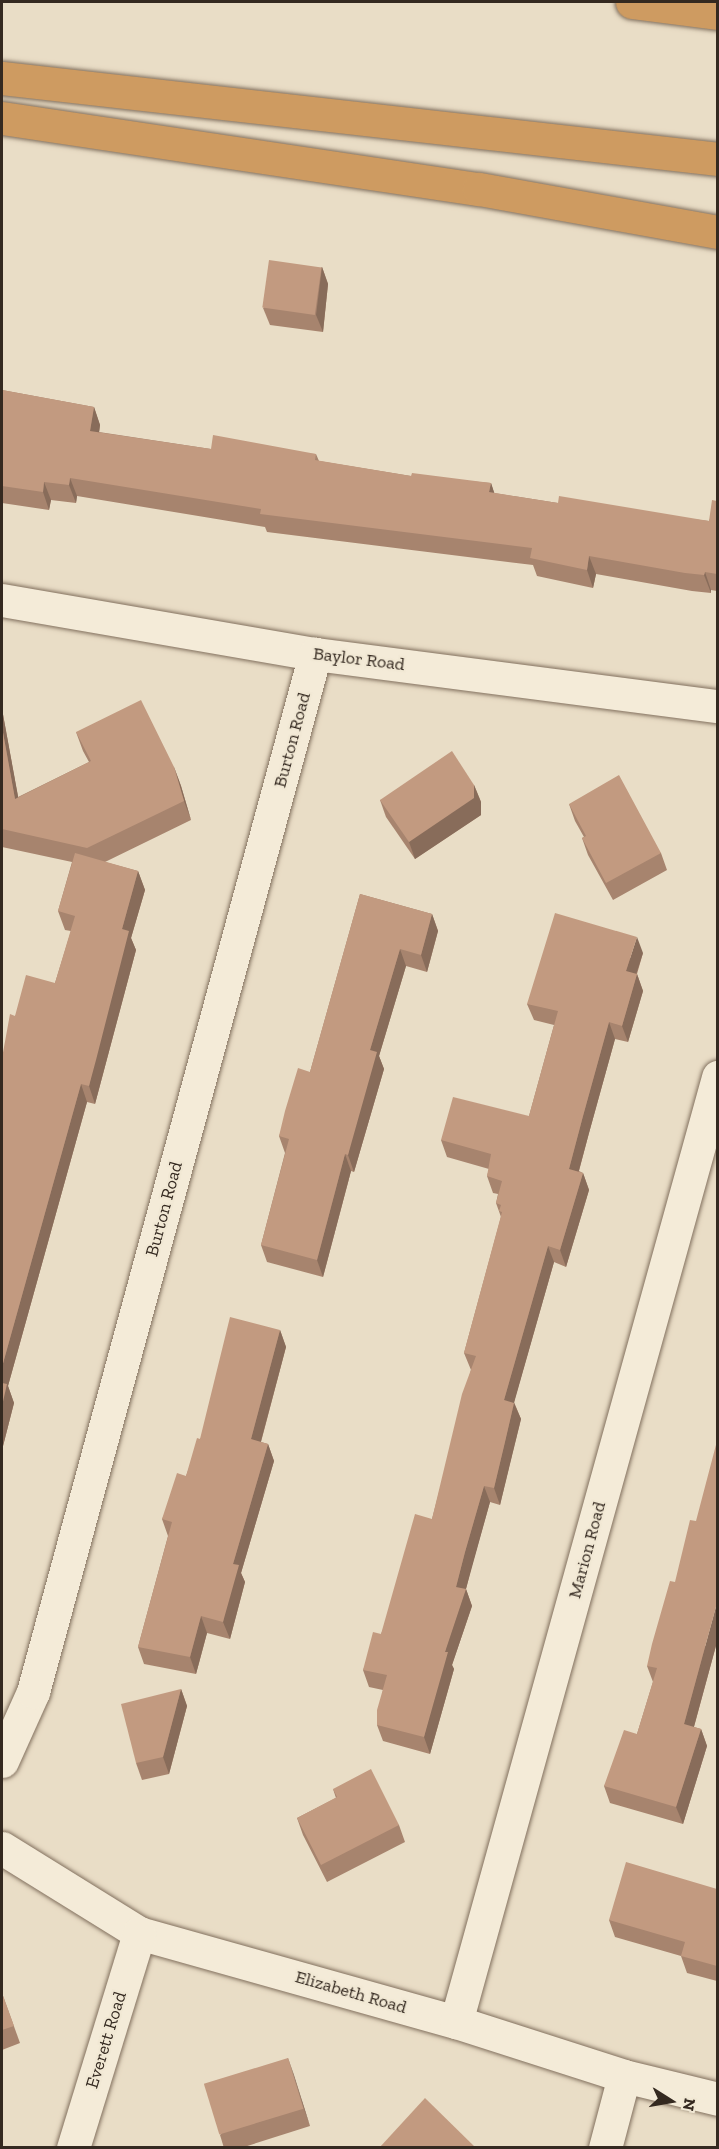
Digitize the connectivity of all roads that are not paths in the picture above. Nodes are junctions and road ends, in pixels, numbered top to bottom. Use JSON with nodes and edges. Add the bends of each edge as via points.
{"nodes":[{"id":1,"x":632,"y":2,"type":"edge"},
{"id":2,"x":717,"y":13,"type":"edge"},
{"id":3,"x":2,"y":78,"type":"edge"},
{"id":4,"x":2,"y":118,"type":"edge"},
{"id":5,"x":717,"y":159,"type":"edge"},
{"id":6,"x":717,"y":232,"type":"edge"},
{"id":7,"x":2,"y":600,"type":"edge"},
{"id":8,"x":315,"y":654,"type":"junction"},
{"id":9,"x":717,"y":706,"type":"edge"},
{"id":10,"x":717,"y":1077,"type":"edge"},
{"id":11,"x":2,"y":1761,"type":"edge"},
{"id":12,"x":2,"y":1848,"type":"edge"},
{"id":13,"x":139,"y":1933,"type":"junction"},
{"id":14,"x":456,"y":2022,"type":"junction"},
{"id":15,"x":624,"y":2076,"type":"junction"},
{"id":16,"x":717,"y":2099,"type":"edge"},
{"id":17,"x":73,"y":2148,"type":"edge"},
{"id":18,"x":605,"y":2148,"type":"edge"}],
"edges":[{"from":1,"to":2,"type":"highway"},
{"from":3,"to":5,"type":"highway"},
{"from":4,"to":6,"type":"highway","via":[[479,189]]},
{"from":7,"to":8,"type":"street","name":"Baylor Road"},
{"from":8,"to":9,"type":"street","name":"Baylor Road"},
{"from":8,"to":11,"type":"street","name":"Burton Road","via":[[33,1692]]},
{"from":10,"to":14,"type":"street","name":"Marion Road"},
{"from":12,"to":13,"type":"street","name":"Elizabeth Road"},
{"from":13,"to":14,"type":"street","name":"Elizabeth Road"},
{"from":13,"to":17,"type":"street","name":"Everett Road"},
{"from":14,"to":15,"type":"street","name":"Elizabeth Road"},
{"from":15,"to":16,"type":"street","name":"Elizabeth Road"},
{"from":15,"to":18,"type":"street"}]}
